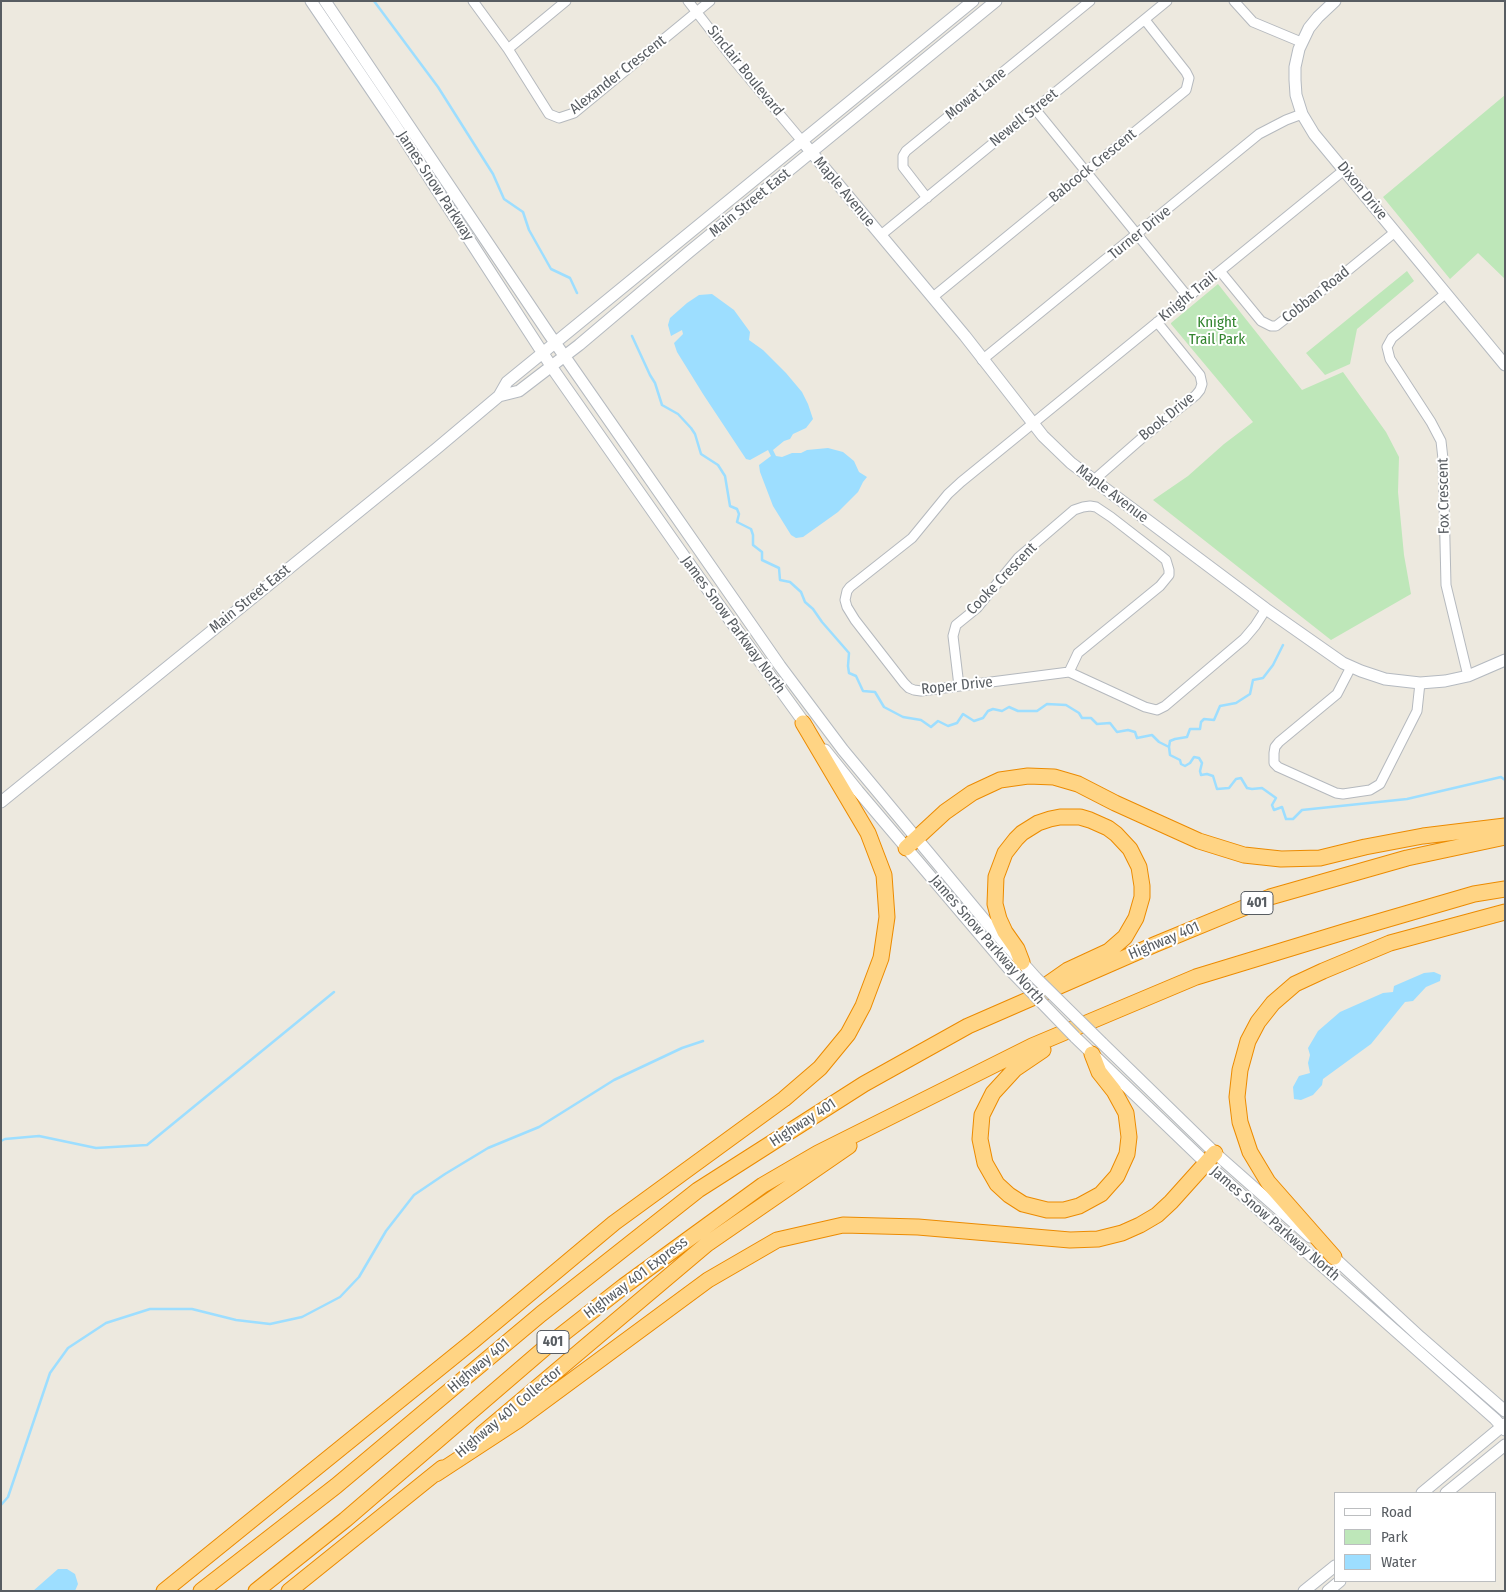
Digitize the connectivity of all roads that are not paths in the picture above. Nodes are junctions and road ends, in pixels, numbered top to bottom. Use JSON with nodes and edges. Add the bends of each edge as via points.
{"nodes":[{"id":1,"x":310,"y":1,"type":"edge"},
{"id":2,"x":325,"y":1,"type":"edge"},
{"id":3,"x":473,"y":1,"type":"edge"},
{"id":4,"x":566,"y":1,"type":"edge"},
{"id":5,"x":688,"y":1,"type":"edge"},
{"id":6,"x":710,"y":1,"type":"edge"},
{"id":7,"x":973,"y":1,"type":"edge"},
{"id":8,"x":996,"y":1,"type":"edge"},
{"id":9,"x":1090,"y":1,"type":"edge"},
{"id":10,"x":1167,"y":1,"type":"edge"},
{"id":11,"x":1234,"y":1,"type":"edge"},
{"id":12,"x":1335,"y":1,"type":"edge"},
{"id":13,"x":697,"y":12,"type":"junction"},
{"id":14,"x":1145,"y":20,"type":"junction"},
{"id":15,"x":1301,"y":42,"type":"junction"},
{"id":16,"x":508,"y":49,"type":"junction"},
{"id":17,"x":1035,"y":109,"type":"junction"},
{"id":18,"x":1302,"y":114,"type":"junction"},
{"id":19,"x":802,"y":141,"type":"junction"},
{"id":20,"x":812,"y":153,"type":"junction"},
{"id":21,"x":1344,"y":170,"type":"junction"},
{"id":22,"x":1086,"y":172,"type":"junction"},
{"id":23,"x":927,"y":198,"type":"junction"},
{"id":24,"x":1395,"y":232,"type":"junction"},
{"id":25,"x":1138,"y":234,"type":"junction"},
{"id":26,"x":881,"y":235,"type":"junction"},
{"id":27,"x":1220,"y":270,"type":"junction"},
{"id":28,"x":1445,"y":294,"type":"junction"},
{"id":29,"x":933,"y":297,"type":"junction"},
{"id":30,"x":1188,"y":297,"type":"junction"},
{"id":31,"x":1157,"y":322,"type":"junction"},
{"id":32,"x":555,"y":343,"type":"junction"},
{"id":33,"x":543,"y":353,"type":"junction"},
{"id":34,"x":564,"y":356,"type":"junction"},
{"id":35,"x":982,"y":360,"type":"junction"},
{"id":36,"x":1505,"y":365,"type":"edge"},
{"id":37,"x":553,"y":369,"type":"junction"},
{"id":38,"x":499,"y":396,"type":"junction"},
{"id":39,"x":1033,"y":424,"type":"junction"},
{"id":40,"x":1094,"y":480,"type":"junction"},
{"id":41,"x":1266,"y":609,"type":"junction"},
{"id":42,"x":1505,"y":660,"type":"edge"},
{"id":43,"x":1351,"y":667,"type":"junction"},
{"id":44,"x":1069,"y":672,"type":"junction"},
{"id":45,"x":1468,"y":676,"type":"junction"},
{"id":46,"x":1420,"y":683,"type":"junction"},
{"id":47,"x":959,"y":686,"type":"junction"},
{"id":48,"x":803,"y":723,"type":"junction"},
{"id":49,"x":1,"y":802,"type":"edge"},
{"id":50,"x":1505,"y":826,"type":"edge"},
{"id":51,"x":1505,"y":837,"type":"edge"},
{"id":52,"x":911,"y":843,"type":"junction"},
{"id":53,"x":1505,"y":888,"type":"edge"},
{"id":54,"x":1505,"y":912,"type":"edge"},
{"id":55,"x":1016,"y":966,"type":"junction"},
{"id":56,"x":1020,"y":1003,"type":"junction"},
{"id":57,"x":1122,"y":1008,"type":"junction"},
{"id":58,"x":1097,"y":1048,"type":"junction"},
{"id":59,"x":872,"y":1125,"type":"junction"},
{"id":60,"x":1211,"y":1159,"type":"junction"},
{"id":61,"x":1334,"y":1257,"type":"junction"},
{"id":62,"x":1505,"y":1411,"type":"edge"},
{"id":63,"x":1504,"y":1427,"type":"edge"},
{"id":64,"x":1505,"y":1445,"type":"edge"},
{"id":65,"x":436,"y":1474,"type":"junction"},
{"id":66,"x":1423,"y":1492,"type":"edge"},
{"id":67,"x":1447,"y":1492,"type":"edge"},
{"id":68,"x":1334,"y":1567,"type":"edge"},
{"id":69,"x":1339,"y":1582,"type":"edge"},
{"id":70,"x":164,"y":1591,"type":"edge"},
{"id":71,"x":201,"y":1591,"type":"edge"},
{"id":72,"x":256,"y":1591,"type":"edge"},
{"id":73,"x":290,"y":1591,"type":"edge"},
{"id":74,"x":1304,"y":1591,"type":"edge"},
{"id":75,"x":1328,"y":1591,"type":"edge"}],
"edges":[{"from":1,"to":33,"type":"main road","name":"James Snow Parkway"},
{"from":2,"to":32,"type":"main road","name":"James Snow Parkway"},
{"from":3,"to":16,"type":"street","name":"Alexander Crescent"},
{"from":4,"to":16,"type":"street"},
{"from":5,"to":13,"type":"street","name":"Sinclair Boulevard"},
{"from":6,"to":13,"type":"street","name":"Alexander Crescent"},
{"from":7,"to":19,"type":"main road","name":"Main Street East"},
{"from":8,"to":20,"type":"main road","name":"Main Street East"},
{"from":9,"to":23,"type":"street","name":"Mowat Lane","via":[[906,151],[902,167]]},
{"from":10,"to":14,"type":"street","name":"Newell Street"},
{"from":11,"to":15,"type":"street","via":[[1253,22]]},
{"from":12,"to":15,"type":"main road","name":"Dixon Drive","via":[[1318,17]]},
{"from":13,"to":16,"type":"street","name":"Alexander Crescent","via":[[574,113],[560,118],[549,114]]},
{"from":13,"to":19,"type":"street","name":"Sinclair Boulevard"},
{"from":14,"to":17,"type":"street","name":"Newell Street"},
{"from":14,"to":22,"type":"street","name":"Babcock Crescent","via":[[1186,72],[1189,78],[1186,90]]},
{"from":15,"to":18,"type":"main road","name":"Dixon Drive","via":[[1294,80]]},
{"from":17,"to":22,"type":"street"},
{"from":17,"to":23,"type":"street","name":"Newell Street"},
{"from":18,"to":21,"type":"main road","name":"Dixon Drive"},
{"from":18,"to":25,"type":"street","name":"Turner Drive","via":[[1259,134]]},
{"from":19,"to":20,"type":"main road","name":"Maple Avenue"},
{"from":19,"to":32,"type":"main road","name":"Main Street East"},
{"from":20,"to":26,"type":"main road","name":"Maple Avenue"},
{"from":20,"to":34,"type":"main road","name":"Main Street East"},
{"from":21,"to":24,"type":"main road","name":"Dixon Drive"},
{"from":21,"to":27,"type":"street","name":"Knight Trail"},
{"from":22,"to":25,"type":"street"},
{"from":22,"to":29,"type":"street","name":"Babcock Crescent"},
{"from":23,"to":26,"type":"street","name":"Newell Street"},
{"from":24,"to":27,"type":"street","name":"Cobban Road","via":[[1276,326],[1266,325]]},
{"from":24,"to":28,"type":"main road","name":"Dixon Drive"},
{"from":25,"to":30,"type":"street"},
{"from":25,"to":35,"type":"street","name":"Turner Drive"},
{"from":26,"to":29,"type":"main road","name":"Maple Avenue"},
{"from":27,"to":30,"type":"street","name":"Knight Trail"},
{"from":28,"to":36,"type":"main road","name":"Dixon Drive"},
{"from":28,"to":45,"type":"street","name":"Fox Crescent","via":[[1392,338],[1387,346],[1390,359],[1441,441],[1446,585]]},
{"from":29,"to":35,"type":"main road","name":"Maple Avenue"},
{"from":30,"to":31,"type":"street","name":"Knight Trail"},
{"from":31,"to":39,"type":"street","name":"Knight Trail"},
{"from":31,"to":40,"type":"street","name":"Book Drive","via":[[1200,375],[1200,390]]},
{"from":32,"to":33,"type":"main road","name":"Main Street East"},
{"from":32,"to":34,"type":"main road","name":"James Snow Parkway"},
{"from":33,"to":37,"type":"main road","name":"James Snow Parkway"},
{"from":33,"to":38,"type":"main road","name":"Main Street East","via":[[507,382]]},
{"from":34,"to":37,"type":"main road","name":"Main Street East"},
{"from":34,"to":52,"type":"main road","name":"James Snow Parkway North","via":[[780,666]]},
{"from":35,"to":39,"type":"main road","name":"Maple Avenue"},
{"from":37,"to":38,"type":"main road","name":"Main Street East","via":[[519,391]]},
{"from":37,"to":48,"type":"main road","name":"James Snow Parkway North"},
{"from":38,"to":49,"type":"main road","name":"Main Street East"},
{"from":39,"to":40,"type":"main road","name":"Maple Avenue","via":[[1071,463]]},
{"from":39,"to":47,"type":"street","name":"Roper Drive","via":[[948,494],[912,538],[847,591],[847,607],[909,688],[921,691]]},
{"from":40,"to":41,"type":"main road","name":"Maple Avenue"},
{"from":41,"to":43,"type":"main road","name":"Maple Avenue"},
{"from":41,"to":44,"type":"street","via":[[1244,640],[1157,710]]},
{"from":42,"to":45,"type":"main road","name":"Maple Avenue"},
{"from":43,"to":46,"type":"main road","name":"Maple Avenue","via":[[1377,677]]},
{"from":43,"to":46,"type":"street","via":[[1337,694],[1279,742],[1274,753],[1274,763],[1278,767],[1336,793],[1370,790],[1380,784],[1417,711]]},
{"from":44,"to":47,"type":"street","name":"Roper Drive"},
{"from":44,"to":47,"type":"street","name":"Cooke Crescent","via":[[1078,653],[1169,575],[1166,560],[1160,554],[1111,517],[1090,506],[1074,510],[1018,558],[977,608],[956,626],[953,636]]},
{"from":45,"to":46,"type":"main road","name":"Maple Avenue"},
{"from":48,"to":52,"type":"main road","name":"James Snow Parkway North","via":[[858,791]]},
{"from":48,"to":70,"type":"highway","via":[[868,833],[884,875],[887,916],[881,958],[848,1034],[820,1068],[784,1099],[614,1223]]},
{"from":50,"to":52,"type":"highway","via":[[1423,836],[1320,858],[1281,859],[1244,855],[1199,841],[1078,784],[1054,777],[1028,776],[1000,780],[972,793]]},
{"from":51,"to":56,"type":"highway","name":"Highway 401","number":"401","via":[[1407,858],[1270,897]]},
{"from":52,"to":55,"type":"main road","name":"James Snow Parkway North"},
{"from":53,"to":57,"type":"highway","number":"401","via":[[1474,894],[1196,977]]},
{"from":54,"to":61,"type":"highway","via":[[1390,943],[1295,984],[1258,1022],[1248,1041],[1237,1097],[1240,1122],[1250,1152],[1268,1182]]},
{"from":55,"to":56,"type":"highway","via":[[1016,949],[994,904],[996,877],[1005,853],[1022,833],[1050,819],[1070,816],[1108,828],[1130,849],[1139,867],[1142,897],[1136,918],[1125,937],[1108,951],[1068,970]]},
{"from":55,"to":58,"type":"main road","name":"James Snow Parkway North","bridge":true,"via":[[1036,978]]},
{"from":55,"to":58,"type":"main road","name":"James Snow Parkway North","bridge":true,"via":[[1074,1037]]},
{"from":56,"to":71,"type":"highway","name":"Highway 401","number":"401","via":[[968,1026],[864,1084],[698,1190],[541,1314],[336,1486]]},
{"from":57,"to":58,"type":"highway","via":[[1015,1068],[989,1100],[982,1115],[982,1155],[997,1184],[1023,1204],[1047,1210],[1079,1206],[1101,1194],[1121,1169],[1128,1146],[1128,1121],[1123,1106],[1099,1072]]},
{"from":57,"to":59,"type":"highway","number":"401","via":[[1032,1046]]},
{"from":58,"to":60,"type":"main road","name":"James Snow Parkway North"},
{"from":59,"to":65,"type":"highway","name":"Highway 401 Collector","number":"401","via":[[848,1146],[707,1244]]},
{"from":59,"to":72,"type":"highway","name":"Highway 401 Express","number":"401","via":[[763,1184],[624,1286],[546,1347],[345,1520]]},
{"from":60,"to":61,"type":"main road","name":"James Snow Parkway North"},
{"from":60,"to":63,"type":"main road","name":"James Snow Parkway North"},
{"from":60,"to":65,"type":"highway","via":[[1157,1215],[1122,1233],[1098,1238],[1070,1240],[918,1227],[843,1225],[777,1240],[708,1280],[518,1421]]},
{"from":61,"to":62,"type":"main road","name":"James Snow Parkway North"},
{"from":63,"to":66,"type":"main road"},
{"from":64,"to":67,"type":"main road"},
{"from":65,"to":73,"type":"highway","name":"Highway 401 Collector","number":"401"},
{"from":68,"to":74,"type":"main road"},
{"from":69,"to":75,"type":"main road"}]}
